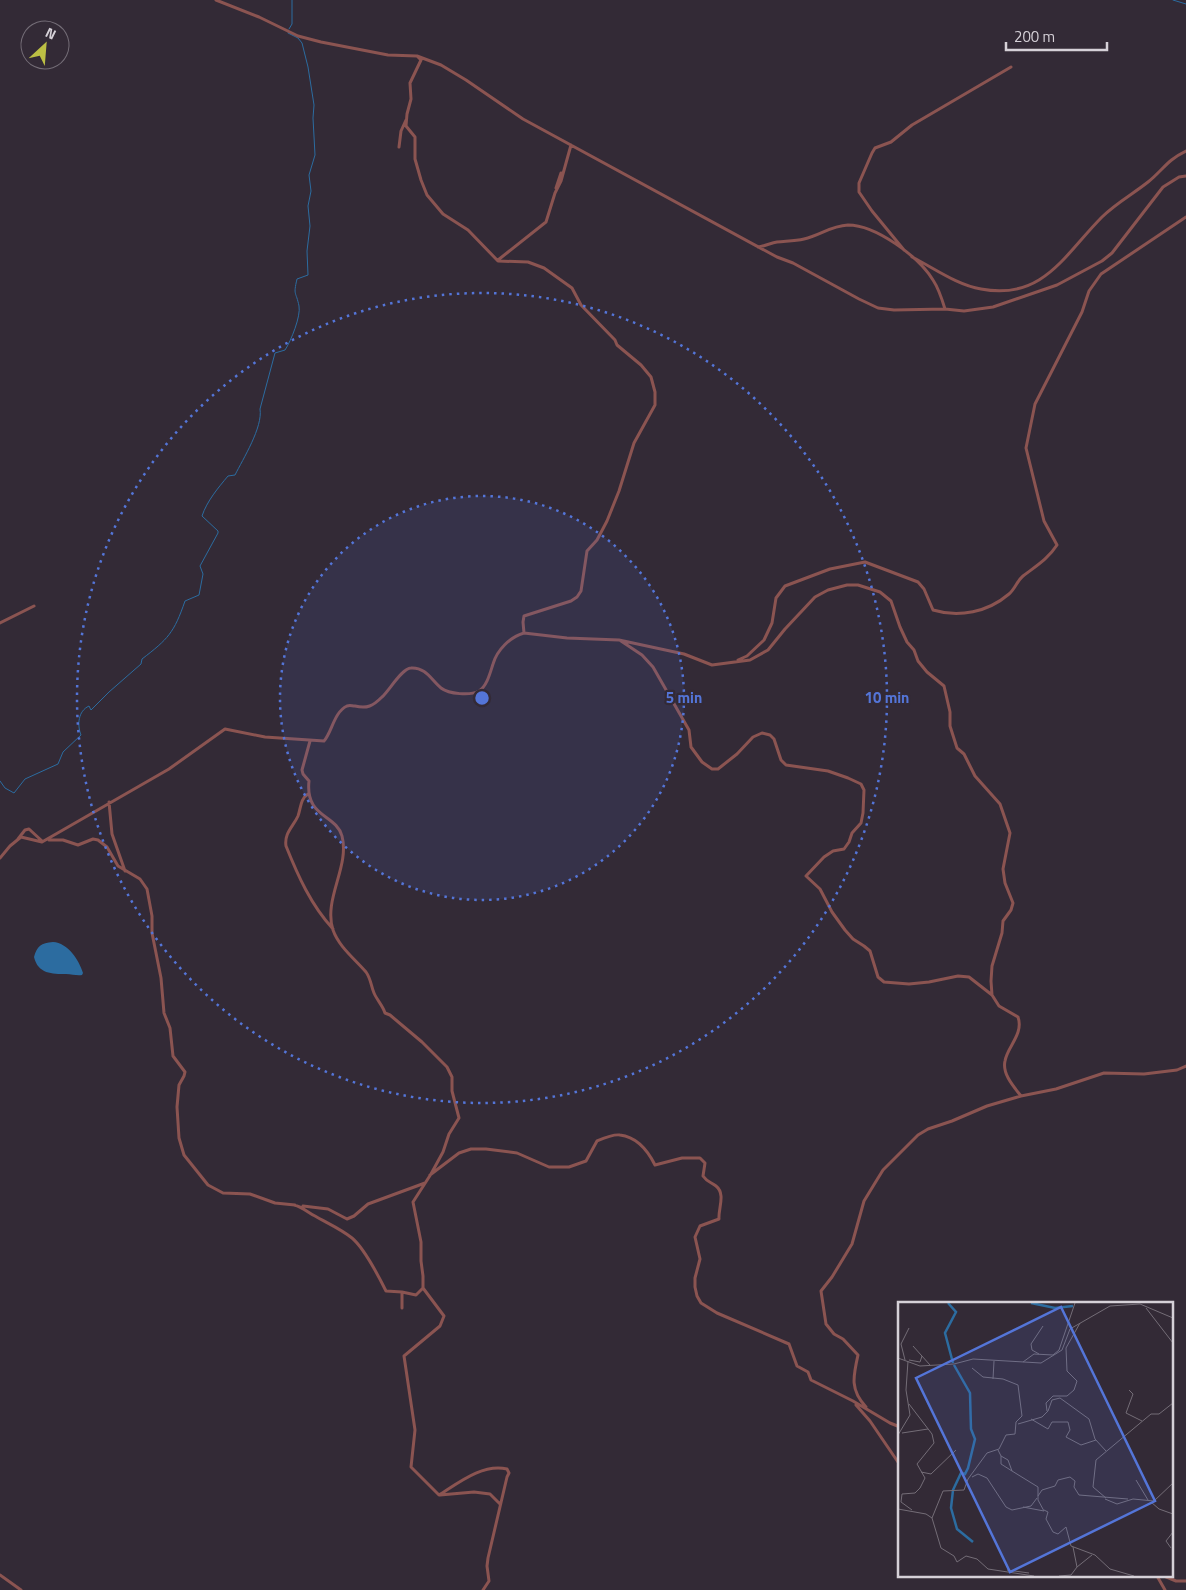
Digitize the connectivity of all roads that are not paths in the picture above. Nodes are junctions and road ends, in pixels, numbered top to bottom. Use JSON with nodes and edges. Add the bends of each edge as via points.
{"nodes":[{"id":1,"x":216,"y":0,"type":"edge"},
{"id":2,"x":417,"y":56,"type":"junction"},
{"id":3,"x":1011,"y":67,"type":"dead end"},
{"id":4,"x":406,"y":120,"type":"junction"},
{"id":5,"x":571,"y":145,"type":"junction"},
{"id":6,"x":399,"y":147,"type":"dead end"},
{"id":7,"x":1186,"y":151,"type":"edge"},
{"id":8,"x":1186,"y":176,"type":"edge"},
{"id":9,"x":1186,"y":217,"type":"edge"},
{"id":10,"x":758,"y":247,"type":"junction"},
{"id":11,"x":904,"y":250,"type":"junction"},
{"id":12,"x":912,"y":257,"type":"junction"},
{"id":13,"x":498,"y":260,"type":"junction"},
{"id":14,"x":945,"y":309,"type":"junction"},
{"id":15,"x":34,"y":606,"type":"dead end"},
{"id":16,"x":0,"y":623,"type":"edge"},
{"id":17,"x":524,"y":633,"type":"junction"},
{"id":18,"x":619,"y":640,"type":"junction"},
{"id":19,"x":735,"y":662,"type":"junction"},
{"id":20,"x":310,"y":741,"type":"junction"},
{"id":21,"x":308,"y":794,"type":"junction"},
{"id":22,"x":109,"y":802,"type":"junction"},
{"id":23,"x":16,"y":841,"type":"junction"},
{"id":24,"x":43,"y":841,"type":"junction"},
{"id":25,"x":0,"y":858,"type":"edge"},
{"id":26,"x":125,"y":871,"type":"junction"},
{"id":27,"x":333,"y":930,"type":"junction"},
{"id":28,"x":992,"y":995,"type":"junction"},
{"id":29,"x":1186,"y":1066,"type":"edge"},
{"id":30,"x":1020,"y":1096,"type":"junction"},
{"id":31,"x":430,"y":1175,"type":"junction"},
{"id":32,"x":426,"y":1183,"type":"junction"},
{"id":33,"x":294,"y":1205,"type":"junction"},
{"id":34,"x":423,"y":1288,"type":"junction"},
{"id":35,"x":402,"y":1292,"type":"junction"},
{"id":36,"x":402,"y":1308,"type":"dead end"},
{"id":37,"x":853,"y":1402,"type":"junction"},
{"id":38,"x":869,"y":1411,"type":"junction"},
{"id":39,"x":898,"y":1425,"type":"edge"},
{"id":40,"x":898,"y":1462,"type":"edge"},
{"id":41,"x":439,"y":1495,"type":"junction"},
{"id":42,"x":501,"y":1504,"type":"junction"},
{"id":43,"x":0,"y":1575,"type":"edge"},
{"id":44,"x":1158,"y":1578,"type":"edge"},
{"id":45,"x":1169,"y":1578,"type":"edge"},
{"id":46,"x":1186,"y":1581,"type":"edge"},
{"id":47,"x":21,"y":1590,"type":"edge"},
{"id":48,"x":483,"y":1590,"type":"edge"},
{"id":49,"x":1165,"y":1590,"type":"edge"}],
"edges":[{"from":1,"to":2,"type":"street","via":[[298,36],[388,55]]},
{"from":2,"to":4,"type":"street","via":[[421,60],[412,77]]},
{"from":2,"to":5,"type":"street","via":[[441,65],[523,119]]},
{"from":3,"to":11,"type":"street","via":[[912,125],[872,153],[859,183],[860,192]]},
{"from":4,"to":6,"type":"street"},
{"from":4,"to":13,"type":"street","via":[[407,128],[414,137],[417,167],[427,195],[444,214],[468,230]]},
{"from":5,"to":10,"type":"street"},
{"from":5,"to":13,"type":"street","via":[[544,224]]},
{"from":7,"to":12,"type":"street","via":[[1173,157],[1154,177],[1102,216],[1064,261],[1037,282],[1012,291],[981,289]]},
{"from":8,"to":14,"type":"street","via":[[1163,187],[1112,253],[1102,261],[1057,285],[1006,304],[978,310]]},
{"from":9,"to":19,"type":"street","via":[[1101,274],[1089,291],[1082,312],[1035,404],[1026,448],[1044,521],[1057,545],[1051,554],[992,606],[962,614],[933,610],[918,582],[865,562],[830,569],[785,586],[776,598],[772,623],[764,640],[748,656]]},
{"from":10,"to":11,"type":"street","via":[[804,239],[847,225],[870,230]]},
{"from":10,"to":14,"type":"street","via":[[878,308]]},
{"from":11,"to":12,"type":"street"},
{"from":12,"to":14,"type":"street","via":[[933,280]]},
{"from":13,"to":17,"type":"street","via":[[537,265],[572,288],[582,305],[617,346],[651,376],[656,399],[634,443],[607,521],[597,540],[587,550],[581,591],[571,601],[524,616]]},
{"from":15,"to":16,"type":"street"},
{"from":17,"to":18,"type":"street"},
{"from":17,"to":20,"type":"street","via":[[516,635],[501,650],[479,691],[446,690],[430,675],[408,668],[374,705],[362,708],[347,706],[325,740]]},
{"from":18,"to":19,"type":"street","via":[[684,654],[712,665]]},
{"from":18,"to":28,"type":"street","via":[[642,655],[653,667],[689,730],[691,747],[712,769],[718,769],[753,737],[762,733],[774,739],[786,765],[828,771],[861,784],[864,790],[863,813],[849,842],[844,849],[824,857],[806,876],[820,890],[845,930],[870,951],[878,977],[884,982],[909,984],[969,977]]},
{"from":19,"to":28,"type":"street","via":[[750,660],[768,650],[815,596],[828,590],[858,585],[880,592],[891,601],[918,661],[944,686],[957,748],[1000,804],[1010,833],[1003,869],[1013,903],[1003,921],[992,966]]},
{"from":20,"to":21,"type":"street","via":[[302,770],[309,781]]},
{"from":20,"to":22,"type":"street","via":[[255,736],[228,729],[169,770]]},
{"from":21,"to":27,"type":"street","via":[[321,815],[338,828],[344,844],[332,907]]},
{"from":21,"to":27,"type":"street","via":[[303,798],[285,841],[301,882]]},
{"from":22,"to":24,"type":"street"},
{"from":22,"to":26,"type":"street","via":[[112,834]]},
{"from":23,"to":24,"type":"street","via":[[23,837]]},
{"from":23,"to":24,"type":"street","via":[[22,832],[29,829]]},
{"from":23,"to":25,"type":"street"},
{"from":24,"to":26,"type":"street","via":[[52,839],[78,844],[98,840],[107,846],[118,866]]},
{"from":26,"to":33,"type":"street","via":[[144,883],[150,897],[164,1013],[170,1028],[173,1056],[185,1072],[179,1085],[177,1107],[184,1155],[208,1185],[223,1193],[250,1194],[275,1203]]},
{"from":27,"to":31,"type":"street","via":[[367,975],[385,1013],[422,1042],[451,1073],[459,1118]]},
{"from":28,"to":30,"type":"street","via":[[999,1006],[1018,1017],[1005,1068]]},
{"from":29,"to":30,"type":"street","via":[[1151,1073],[1104,1072],[1056,1089]]},
{"from":30,"to":38,"type":"street","via":[[923,1132],[883,1170],[864,1201],[852,1244],[821,1291],[826,1324],[858,1355],[853,1375],[856,1397]]},
{"from":31,"to":32,"type":"street"},
{"from":31,"to":37,"type":"street","via":[[459,1153],[472,1150],[507,1151],[549,1167],[569,1167],[586,1161],[597,1141],[614,1135],[638,1143],[647,1150],[655,1165],[682,1158],[700,1158],[705,1163],[703,1176],[720,1191],[721,1202],[720,1218],[700,1226],[695,1237],[700,1259],[695,1287],[701,1303],[789,1344],[797,1366],[808,1372],[812,1380]]},
{"from":32,"to":33,"type":"street","via":[[368,1204],[347,1219],[328,1209]]},
{"from":32,"to":34,"type":"street","via":[[412,1206],[421,1242]]},
{"from":33,"to":35,"type":"street","via":[[303,1207],[353,1238],[386,1291]]},
{"from":34,"to":35,"type":"street","via":[[414,1296]]},
{"from":34,"to":41,"type":"street","via":[[444,1316],[440,1326],[404,1356],[415,1430],[412,1467]]},
{"from":35,"to":36,"type":"street"},
{"from":37,"to":38,"type":"street"},
{"from":37,"to":40,"type":"street"},
{"from":38,"to":39,"type":"street"},
{"from":41,"to":42,"type":"street","via":[[490,1494]]},
{"from":41,"to":42,"type":"street","via":[[471,1476],[500,1467],[509,1473]]},
{"from":42,"to":48,"type":"street","via":[[487,1566],[490,1581]]},
{"from":43,"to":47,"type":"street"},
{"from":44,"to":49,"type":"street"},
{"from":45,"to":46,"type":"street"}]}
